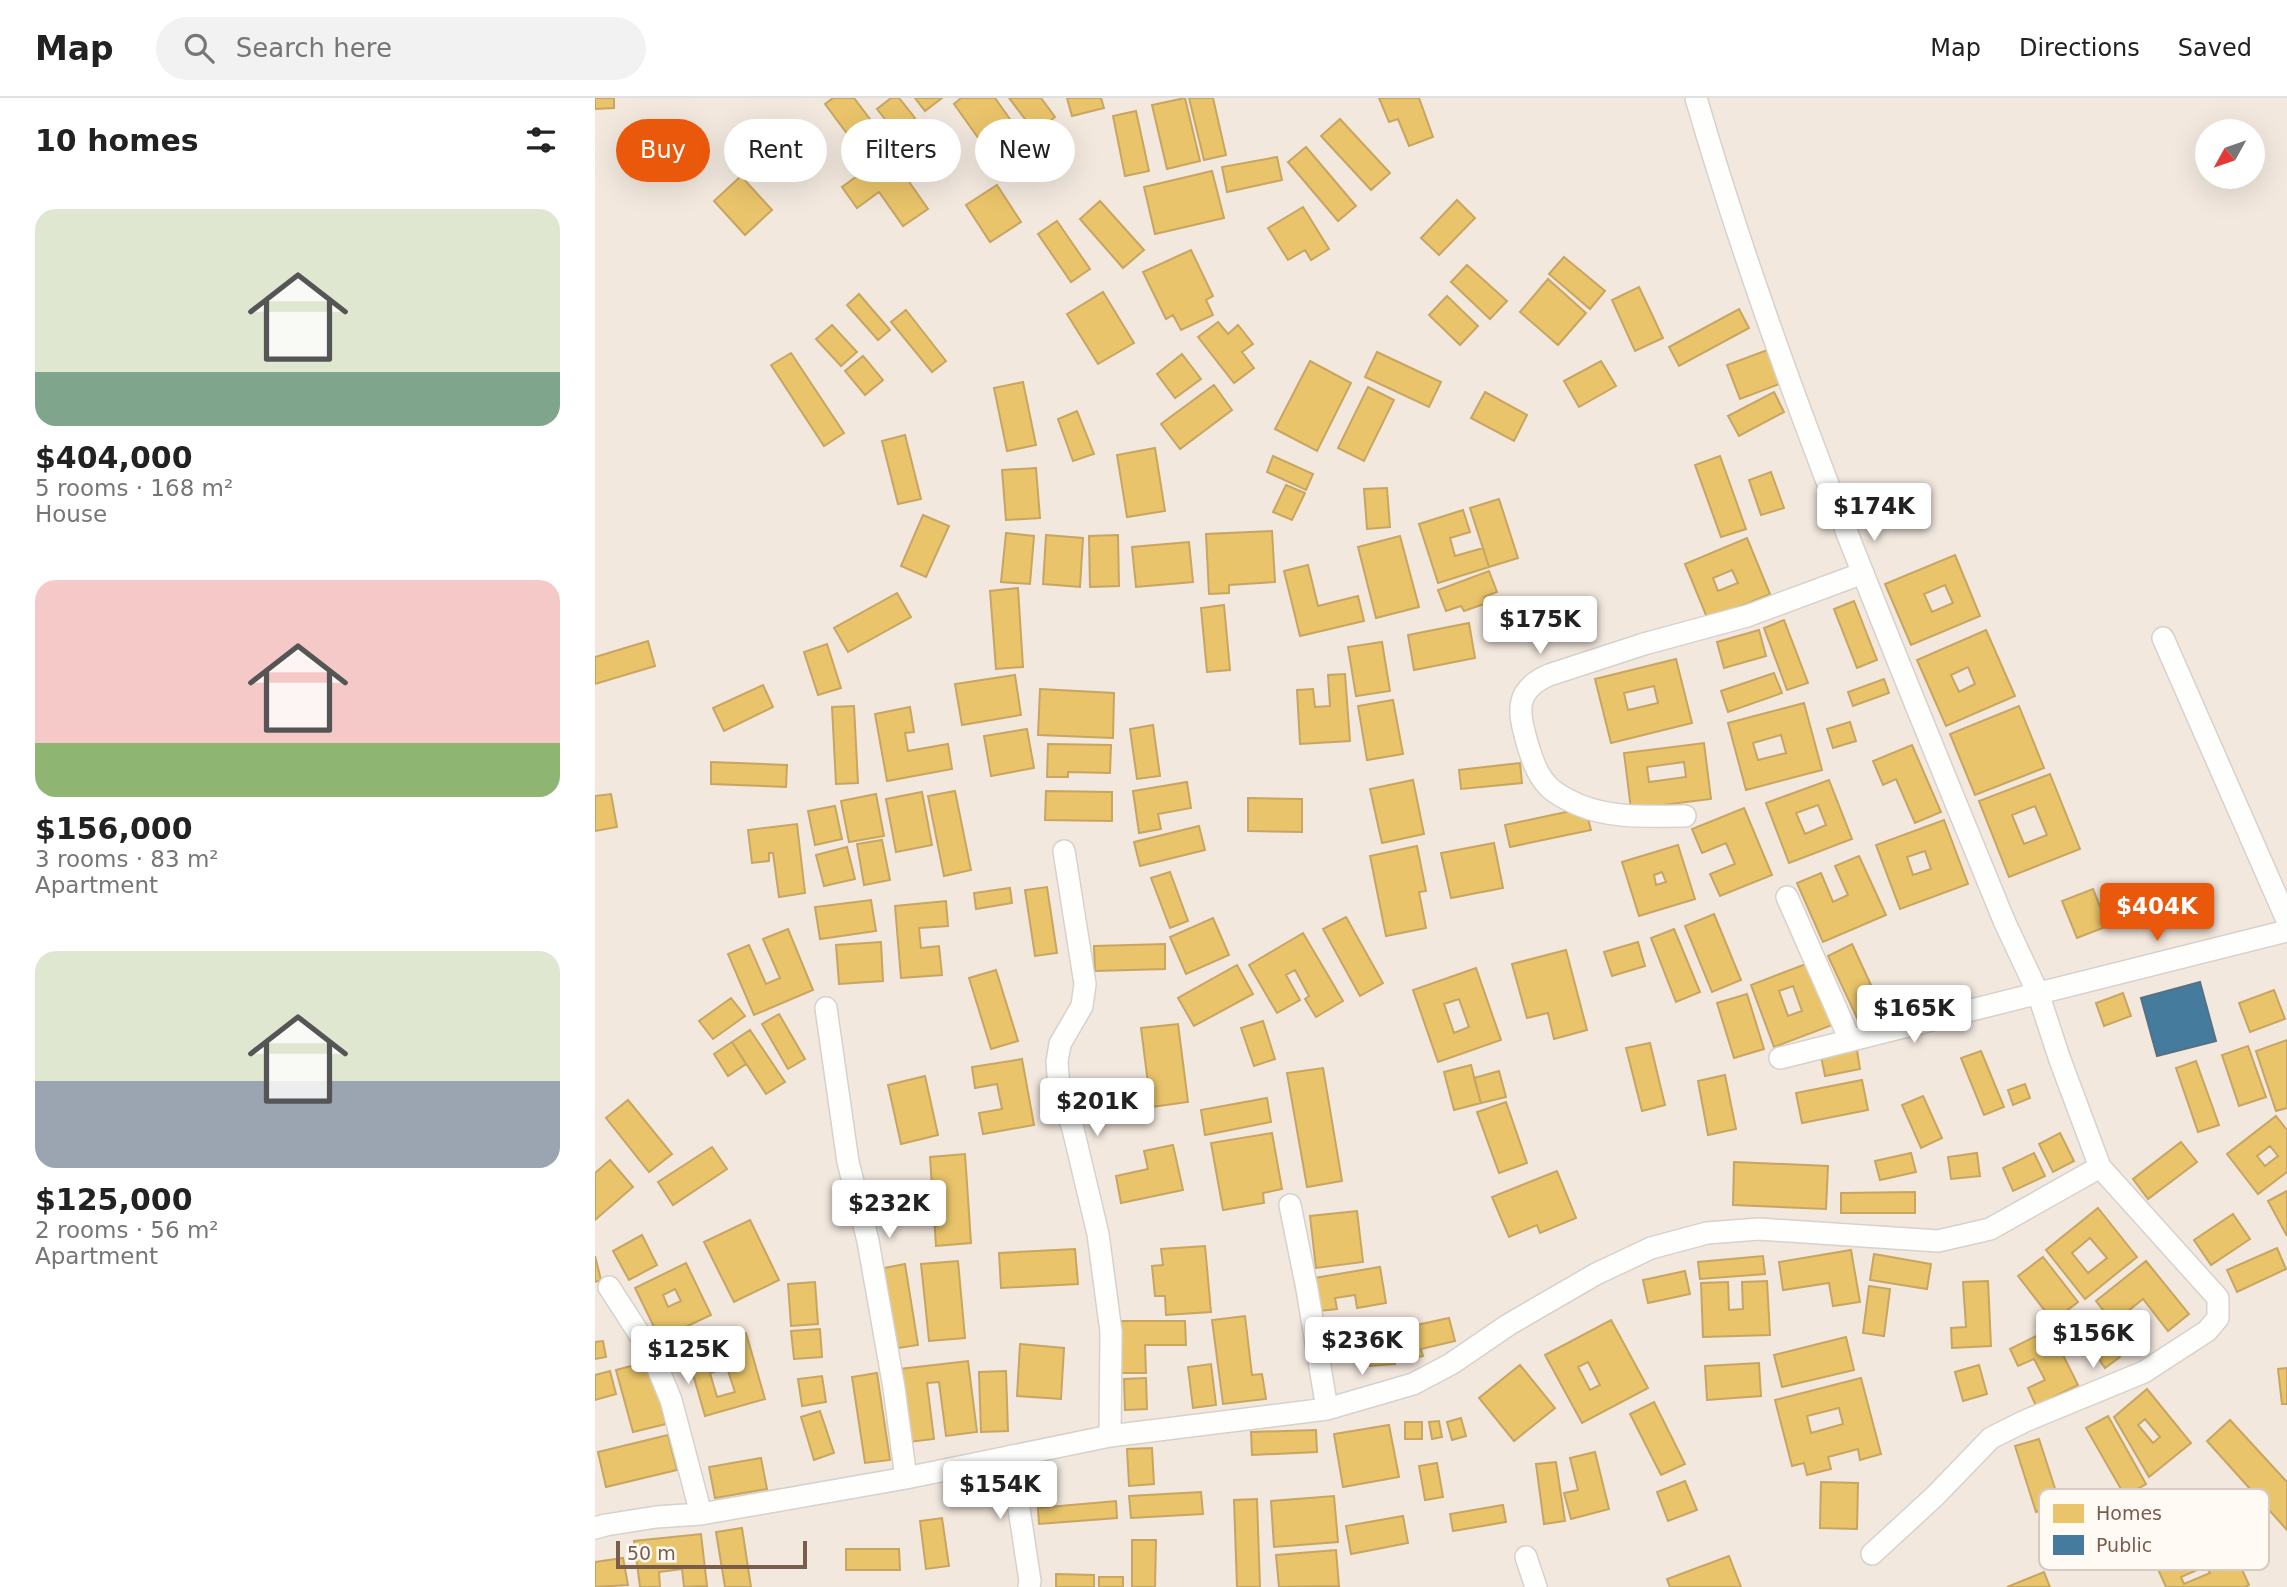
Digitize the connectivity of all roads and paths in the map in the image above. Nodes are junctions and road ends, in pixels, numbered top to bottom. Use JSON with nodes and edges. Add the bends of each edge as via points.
{"nodes":[{"id":1,"x":1696,"y":98,"type":"edge"},
{"id":2,"x":1863,"y":573,"type":"junction"},
{"id":3,"x":2163,"y":638,"type":"dead end"},
{"id":4,"x":1685,"y":816,"type":"dead end"},
{"id":5,"x":1064,"y":851,"type":"dead end"},
{"id":6,"x":1787,"y":897,"type":"dead end"},
{"id":7,"x":2287,"y":920,"type":"edge"},
{"id":8,"x":2287,"y":931,"type":"edge"},
{"id":9,"x":2038,"y":993,"type":"junction"},
{"id":10,"x":826,"y":1008,"type":"dead end"},
{"id":11,"x":1850,"y":1040,"type":"junction"},
{"id":12,"x":1780,"y":1058,"type":"dead end"},
{"id":13,"x":2100,"y":1167,"type":"junction"},
{"id":14,"x":1290,"y":1205,"type":"dead end"},
{"id":15,"x":609,"y":1287,"type":"dead end"},
{"id":16,"x":1327,"y":1409,"type":"junction"},
{"id":17,"x":1110,"y":1436,"type":"junction"},
{"id":18,"x":1011,"y":1456,"type":"junction"},
{"id":19,"x":906,"y":1478,"type":"junction"},
{"id":20,"x":701,"y":1514,"type":"junction"},
{"id":21,"x":595,"y":1528,"type":"edge"},
{"id":22,"x":1872,"y":1554,"type":"dead end"},
{"id":23,"x":1526,"y":1557,"type":"dead end"},
{"id":24,"x":1029,"y":1587,"type":"edge"},
{"id":25,"x":1535,"y":1587,"type":"edge"}],
"edges":[{"from":1,"to":2,"type":"street","via":[[1781,357]]},
{"from":2,"to":4,"type":"street","via":[[1747,616],[1549,675],[1525,692],[1519,716],[1535,769],[1551,789],[1579,805],[1614,816]]},
{"from":2,"to":9,"type":"street"},
{"from":3,"to":7,"type":"street"},
{"from":5,"to":17,"type":"street","via":[[1084,984],[1082,1006],[1060,1044],[1057,1062],[1059,1087],[1098,1234],[1111,1332]]},
{"from":6,"to":11,"type":"street"},
{"from":8,"to":9,"type":"street"},
{"from":9,"to":11,"type":"street"},
{"from":9,"to":13,"type":"street"},
{"from":10,"to":19,"type":"street","via":[[848,1162],[868,1241]]},
{"from":11,"to":12,"type":"street"},
{"from":13,"to":16,"type":"street","via":[[1990,1229],[1938,1241],[1759,1229],[1707,1233],[1651,1248],[1596,1274],[1413,1384]]},
{"from":13,"to":22,"type":"street","via":[[2218,1298],[2218,1318],[2207,1331],[2144,1372],[1991,1438]]},
{"from":14,"to":16,"type":"street"},
{"from":15,"to":20,"type":"street","via":[[651,1352],[671,1400]]},
{"from":16,"to":17,"type":"street"},
{"from":17,"to":18,"type":"street"},
{"from":18,"to":19,"type":"street"},
{"from":18,"to":24,"type":"street"},
{"from":19,"to":20,"type":"street"},
{"from":20,"to":21,"type":"street"},
{"from":23,"to":25,"type":"street"}]}
